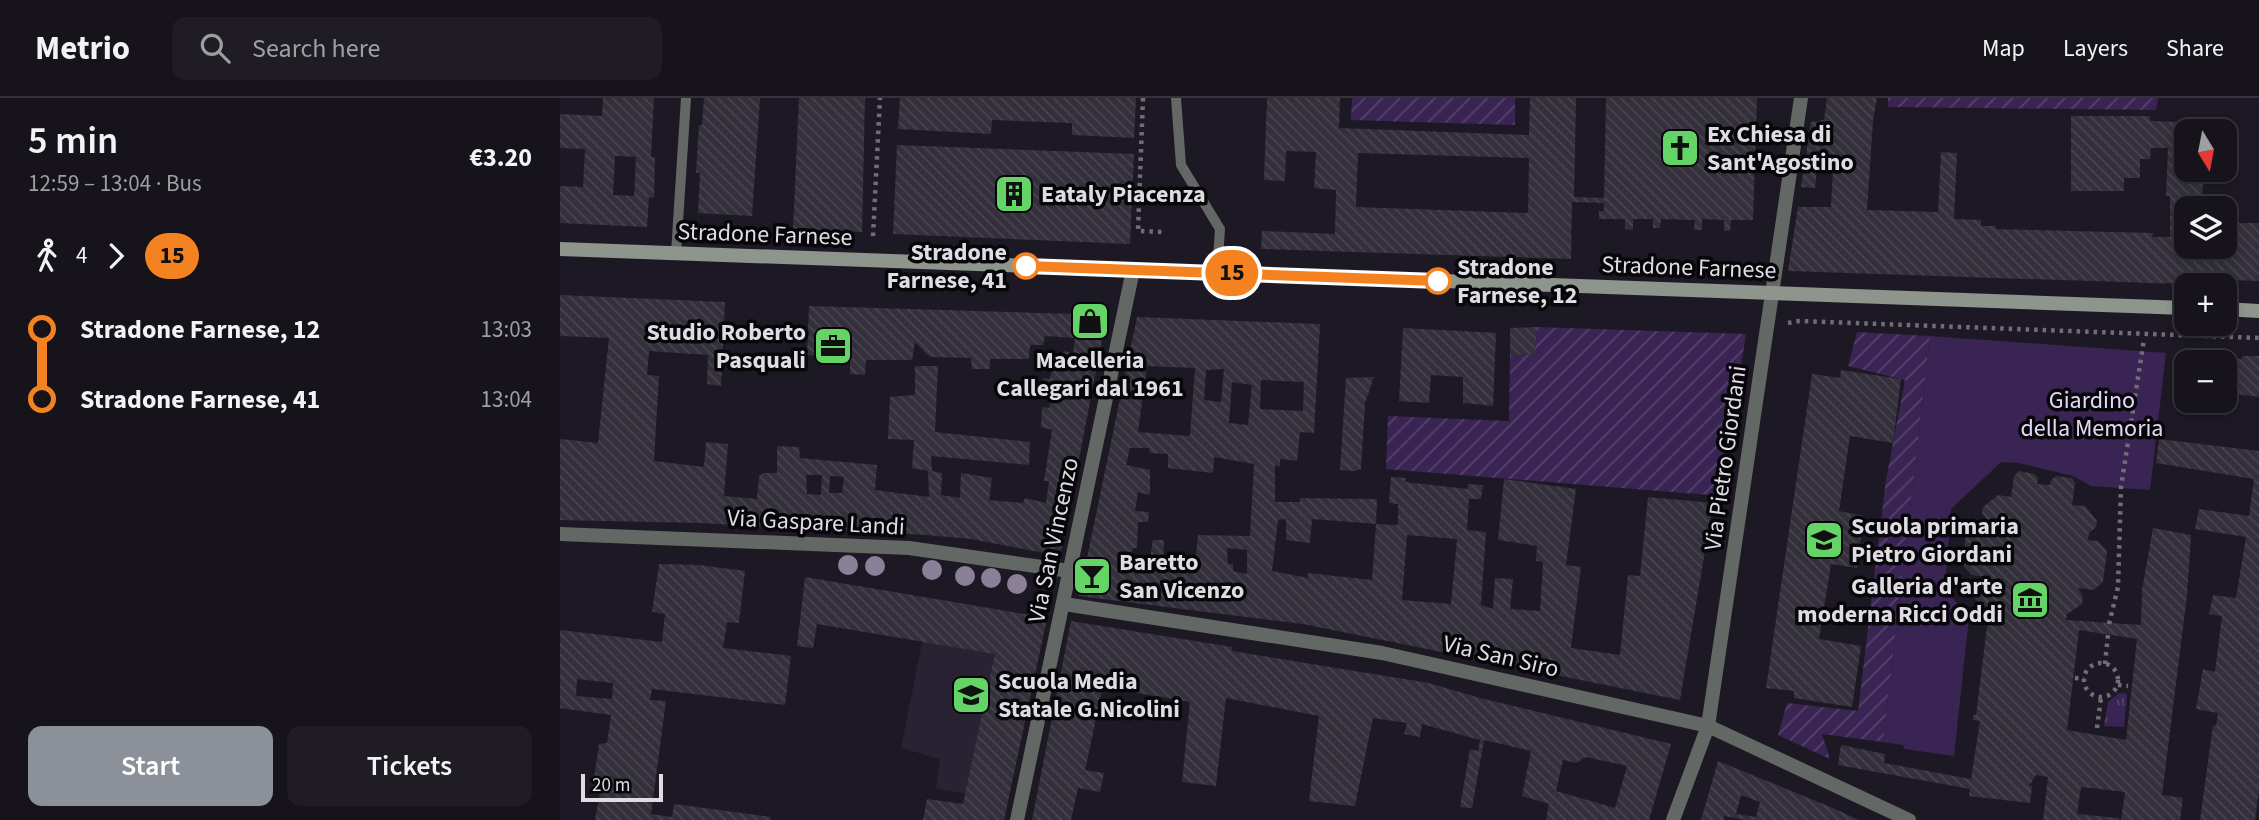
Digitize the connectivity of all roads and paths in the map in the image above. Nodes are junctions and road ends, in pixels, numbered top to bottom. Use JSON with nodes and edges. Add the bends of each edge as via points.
{"nodes":[{"id":1,"x":686,"y":98,"type":"edge"},
{"id":2,"x":880,"y":98,"type":"edge"},
{"id":3,"x":1143,"y":98,"type":"edge"},
{"id":4,"x":1801,"y":98,"type":"edge"},
{"id":5,"x":1174,"y":100,"type":"edge"},
{"id":6,"x":1164,"y":232,"type":"dead end"},
{"id":7,"x":873,"y":236,"type":"dead end"},
{"id":8,"x":560,"y":249,"type":"edge"},
{"id":9,"x":676,"y":253,"type":"junction"},
{"id":10,"x":1133,"y":270,"type":"junction"},
{"id":11,"x":1217,"y":273,"type":"junction"},
{"id":12,"x":1772,"y":293,"type":"junction"},
{"id":13,"x":2174,"y":308,"type":"edge"},
{"id":14,"x":2237,"y":310,"type":"edge"},
{"id":15,"x":2259,"y":311,"type":"edge"},
{"id":16,"x":1767,"y":329,"type":"junction"},
{"id":17,"x":2259,"y":338,"type":"edge"},
{"id":18,"x":2144,"y":339,"type":"dead end"},
{"id":19,"x":560,"y":534,"type":"edge"},
{"id":20,"x":1070,"y":570,"type":"junction"},
{"id":21,"x":1064,"y":604,"type":"junction"},
{"id":22,"x":2109,"y":624,"type":"dead end"},
{"id":23,"x":2108,"y":635,"type":"dead end"},
{"id":24,"x":2105,"y":664,"type":"junction"},
{"id":25,"x":2075,"y":678,"type":"dead end"},
{"id":26,"x":2084,"y":679,"type":"junction"},
{"id":27,"x":2118,"y":685,"type":"junction"},
{"id":28,"x":2128,"y":686,"type":"dead end"},
{"id":29,"x":2101,"y":698,"type":"junction"},
{"id":30,"x":1709,"y":726,"type":"junction"},
{"id":31,"x":2097,"y":728,"type":"dead end"},
{"id":32,"x":1017,"y":820,"type":"edge"},
{"id":33,"x":1673,"y":820,"type":"edge"},
{"id":34,"x":1909,"y":820,"type":"edge"}],
"edges":[{"from":1,"to":9,"type":"lane"},
{"from":2,"to":7,"type":"path"},
{"from":3,"to":6,"type":"path","via":[[1138,231]]},
{"from":4,"to":12,"type":"street","name":"Via Pietro Giordani"},
{"from":5,"to":11,"type":"lane","via":[[1181,165],[1220,229]]},
{"from":8,"to":9,"type":"street","name":"Stradone Farnese"},
{"from":9,"to":10,"type":"street","name":"Stradone Farnese"},
{"from":10,"to":11,"type":"street","name":"Stradone Farnese"},
{"from":10,"to":20,"type":"street","name":"Via San Vincenzo"},
{"from":11,"to":12,"type":"street","name":"Stradone Farnese"},
{"from":12,"to":13,"type":"street","name":"Stradone Farnese"},
{"from":12,"to":16,"type":"street","name":"Via Pietro Giordani"},
{"from":14,"to":15,"type":"street"},
{"from":16,"to":17,"type":"path","via":[[1799,321]]},
{"from":16,"to":30,"type":"street","name":"Via Pietro Giordani"},
{"from":18,"to":22,"type":"path","via":[[2121,487],[2118,587]]},
{"from":19,"to":20,"type":"street","name":"Via Gaspare Landi","via":[[909,548]]},
{"from":20,"to":21,"type":"street","name":"Via San Vincenzo"},
{"from":21,"to":30,"type":"street","name":"Via San Siro","via":[[1382,653]]},
{"from":21,"to":32,"type":"street","name":"Via San Vincenzo"},
{"from":23,"to":24,"type":"path"},
{"from":24,"to":26,"type":"path","via":[[2088,668]]},
{"from":24,"to":27,"type":"path","via":[[2114,669]]},
{"from":25,"to":26,"type":"path"},
{"from":26,"to":29,"type":"path","via":[[2090,694]]},
{"from":27,"to":28,"type":"path"},
{"from":27,"to":29,"type":"path","via":[[2112,694]]},
{"from":29,"to":31,"type":"path"},
{"from":30,"to":33,"type":"street","name":"Via Pietro Giordani"},
{"from":30,"to":34,"type":"street","name":"Via San Siro"}]}
